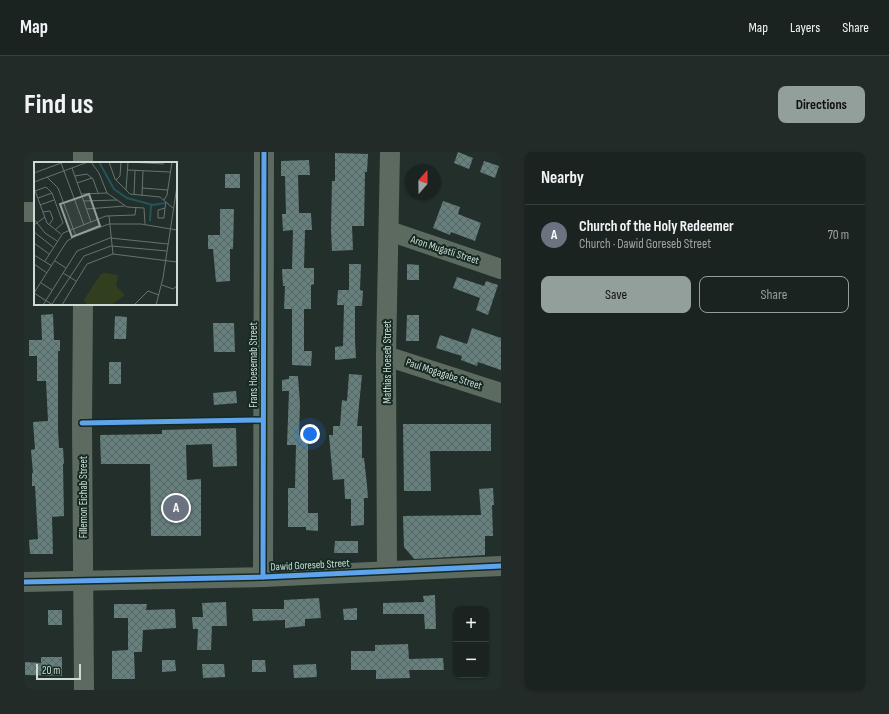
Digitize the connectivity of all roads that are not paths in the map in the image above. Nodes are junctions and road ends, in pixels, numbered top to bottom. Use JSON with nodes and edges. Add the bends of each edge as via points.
{"nodes":[{"id":1,"x":264,"y":152,"type":"edge"},
{"id":2,"x":390,"y":152,"type":"edge"},
{"id":3,"x":389,"y":231,"type":"junction"},
{"id":4,"x":501,"y":269,"type":"edge"},
{"id":5,"x":83,"y":305,"type":"edge"},
{"id":6,"x":386,"y":356,"type":"junction"},
{"id":7,"x":501,"y":393,"type":"edge"},
{"id":8,"x":501,"y":566,"type":"edge"},
{"id":9,"x":387,"y":571,"type":"junction"},
{"id":10,"x":263,"y":577,"type":"junction"},
{"id":11,"x":83,"y":581,"type":"junction"},
{"id":12,"x":24,"y":582,"type":"edge"},
{"id":13,"x":84,"y":690,"type":"edge"}],
"edges":[{"from":1,"to":10,"type":"street","name":"Frans Hoesemab Street"},
{"from":2,"to":3,"type":"street","name":"Mathias Hoeseb Street"},
{"from":3,"to":4,"type":"street","name":"Aron Mugatli Street"},
{"from":3,"to":6,"type":"street","name":"Mathias Hoeseb Street"},
{"from":5,"to":11,"type":"street","name":"Fillemon Eichab Street"},
{"from":6,"to":7,"type":"street","name":"Paul Mogagabe Street"},
{"from":6,"to":9,"type":"street","name":"Mathias Hoeseb Street"},
{"from":8,"to":9,"type":"street","name":"Dawid Goreseb Street"},
{"from":9,"to":10,"type":"street","name":"Dawid Goreseb Street"},
{"from":10,"to":11,"type":"street","name":"Dawid Goreseb Street"},
{"from":11,"to":12,"type":"street","name":"Dawid Goreseb Street"},
{"from":11,"to":13,"type":"street","name":"Fillemon Eichab Street"}]}
